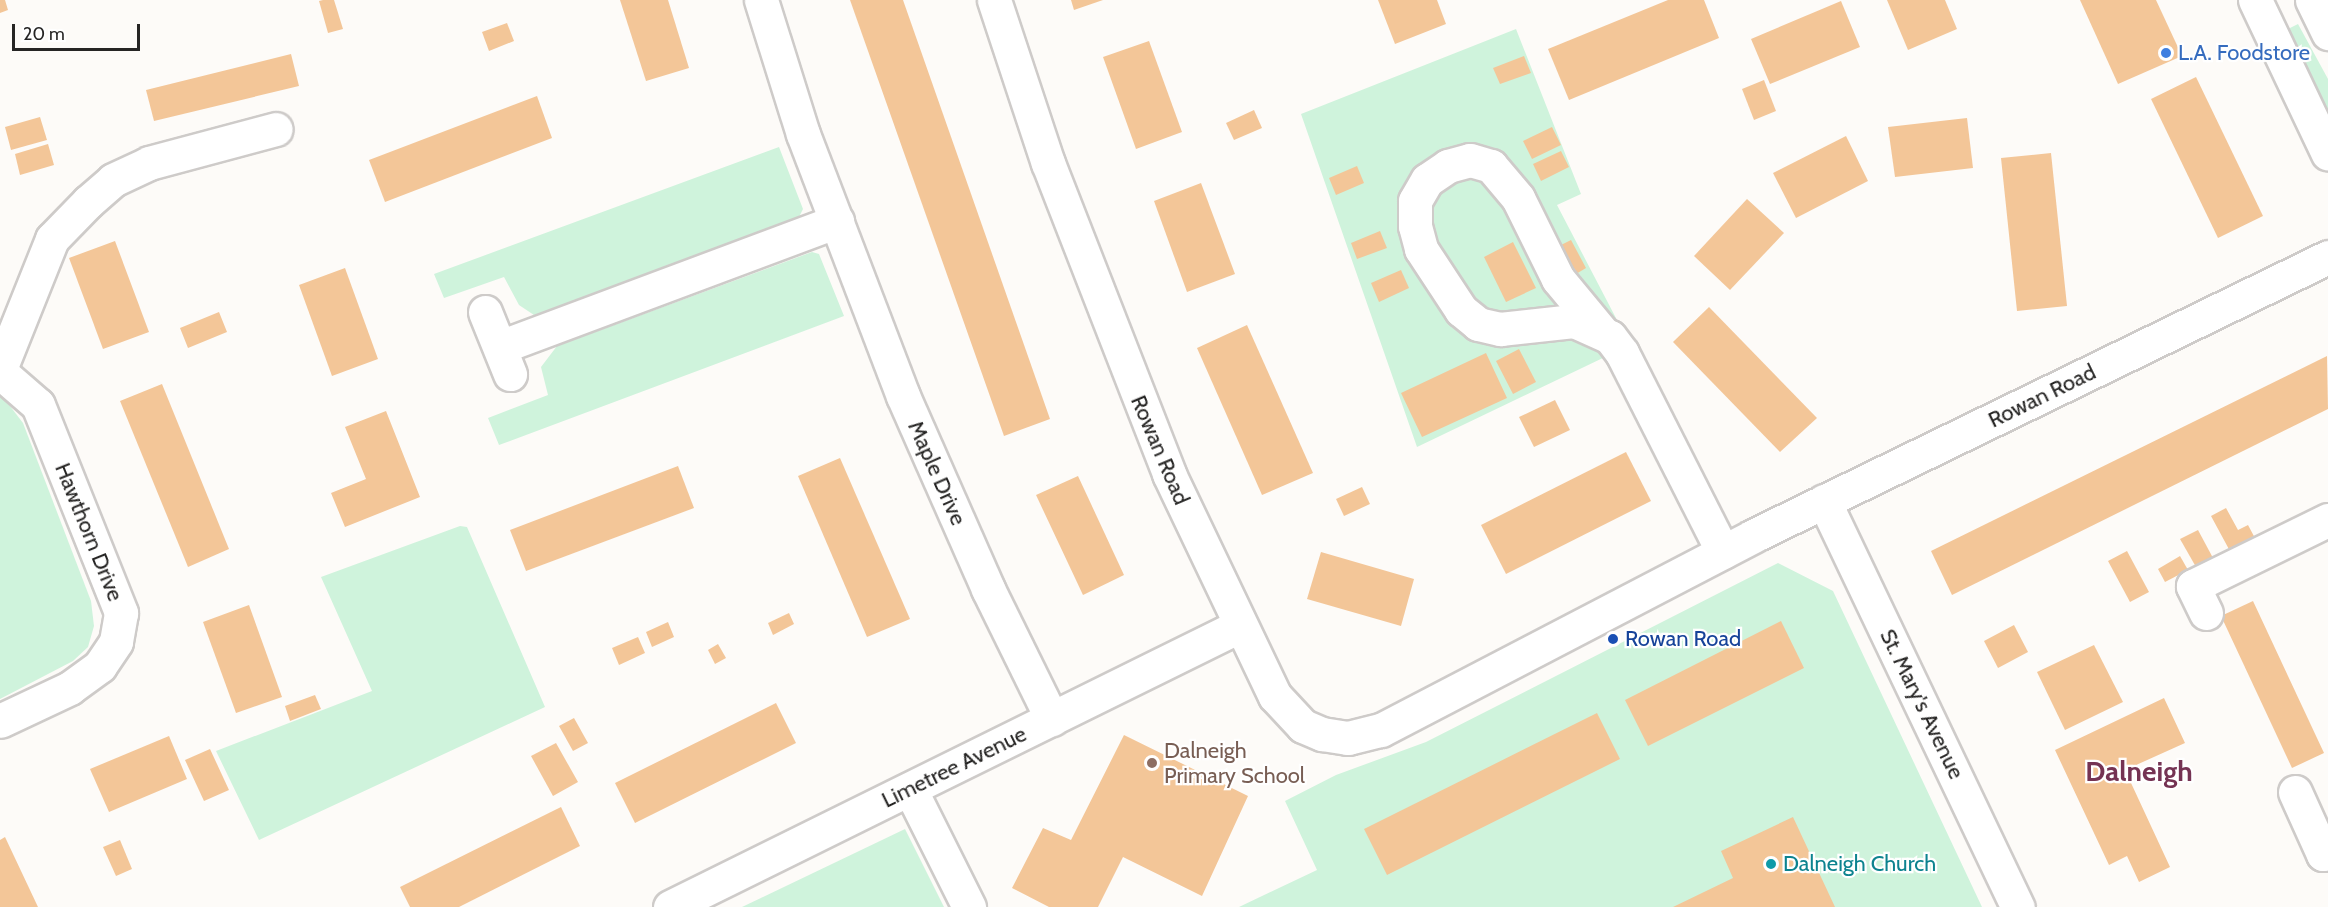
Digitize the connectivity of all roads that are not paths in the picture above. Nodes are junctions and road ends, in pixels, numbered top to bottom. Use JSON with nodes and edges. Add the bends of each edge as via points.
{"nodes":[{"id":1,"x":761,"y":0,"type":"edge"},
{"id":2,"x":994,"y":0,"type":"edge"},
{"id":3,"x":2254,"y":0,"type":"edge"},
{"id":4,"x":2312,"y":0,"type":"edge"},
{"id":5,"x":2328,"y":33,"type":"edge"},
{"id":6,"x":276,"y":129,"type":"dead end"},
{"id":7,"x":2328,"y":154,"type":"edge"},
{"id":8,"x":837,"y":220,"type":"junction"},
{"id":9,"x":2328,"y":257,"type":"edge"},
{"id":10,"x":486,"y":312,"type":"dead end"},
{"id":11,"x":1602,"y":332,"type":"junction"},
{"id":12,"x":0,"y":371,"type":"edge"},
{"id":13,"x":1824,"y":501,"type":"junction"},
{"id":14,"x":2328,"y":520,"type":"edge"},
{"id":15,"x":1723,"y":552,"type":"junction"},
{"id":16,"x":2206,"y":613,"type":"dead end"},
{"id":17,"x":1239,"y":626,"type":"junction"},
{"id":18,"x":1052,"y":719,"type":"junction"},
{"id":19,"x":0,"y":721,"type":"edge"},
{"id":20,"x":910,"y":789,"type":"junction"},
{"id":21,"x":2295,"y":792,"type":"dead end"},
{"id":22,"x":2328,"y":852,"type":"edge"},
{"id":23,"x":670,"y":907,"type":"edge"},
{"id":24,"x":969,"y":907,"type":"edge"},
{"id":25,"x":2018,"y":907,"type":"edge"}],
"edges":[{"from":1,"to":8,"type":"street","name":"Maple Drive","via":[[803,134]]},
{"from":2,"to":17,"type":"street","name":"Rowan Road","via":[[1097,295],[1169,474]]},
{"from":3,"to":7,"type":"street"},
{"from":4,"to":5,"type":"street"},
{"from":6,"to":12,"type":"street","via":[[149,163],[113,180],[52,239]]},
{"from":8,"to":10,"type":"street","via":[[505,361]]},
{"from":8,"to":18,"type":"street","name":"Maple Drive","via":[[903,396],[988,589]]},
{"from":9,"to":13,"type":"street","name":"Rowan Road"},
{"from":11,"to":11,"type":"street","via":[[1574,321],[1500,329],[1478,324],[1461,310],[1421,249],[1415,226],[1415,201],[1427,180],[1448,166],[1470,160],[1491,166],[1518,198],[1558,279]]},
{"from":11,"to":15,"type":"street","via":[[1622,353]]},
{"from":12,"to":19,"type":"street","name":"Hawthorn Drive","via":[[38,405],[121,613],[116,642],[100,666],[69,687]]},
{"from":13,"to":15,"type":"street","name":"Rowan Road"},
{"from":13,"to":25,"type":"street","name":"St. Mary's Avenue"},
{"from":14,"to":16,"type":"street","via":[[2193,586]]},
{"from":15,"to":17,"type":"street","name":"Rowan Road","via":[[1381,730],[1348,738],[1303,726],[1284,710]]},
{"from":17,"to":18,"type":"street","name":"Limetree Avenue"},
{"from":18,"to":20,"type":"street","name":"Limetree Avenue"},
{"from":20,"to":23,"type":"street","name":"Limetree Avenue"},
{"from":20,"to":24,"type":"street"},
{"from":21,"to":22,"type":"street","via":[[2323,854]]}]}
